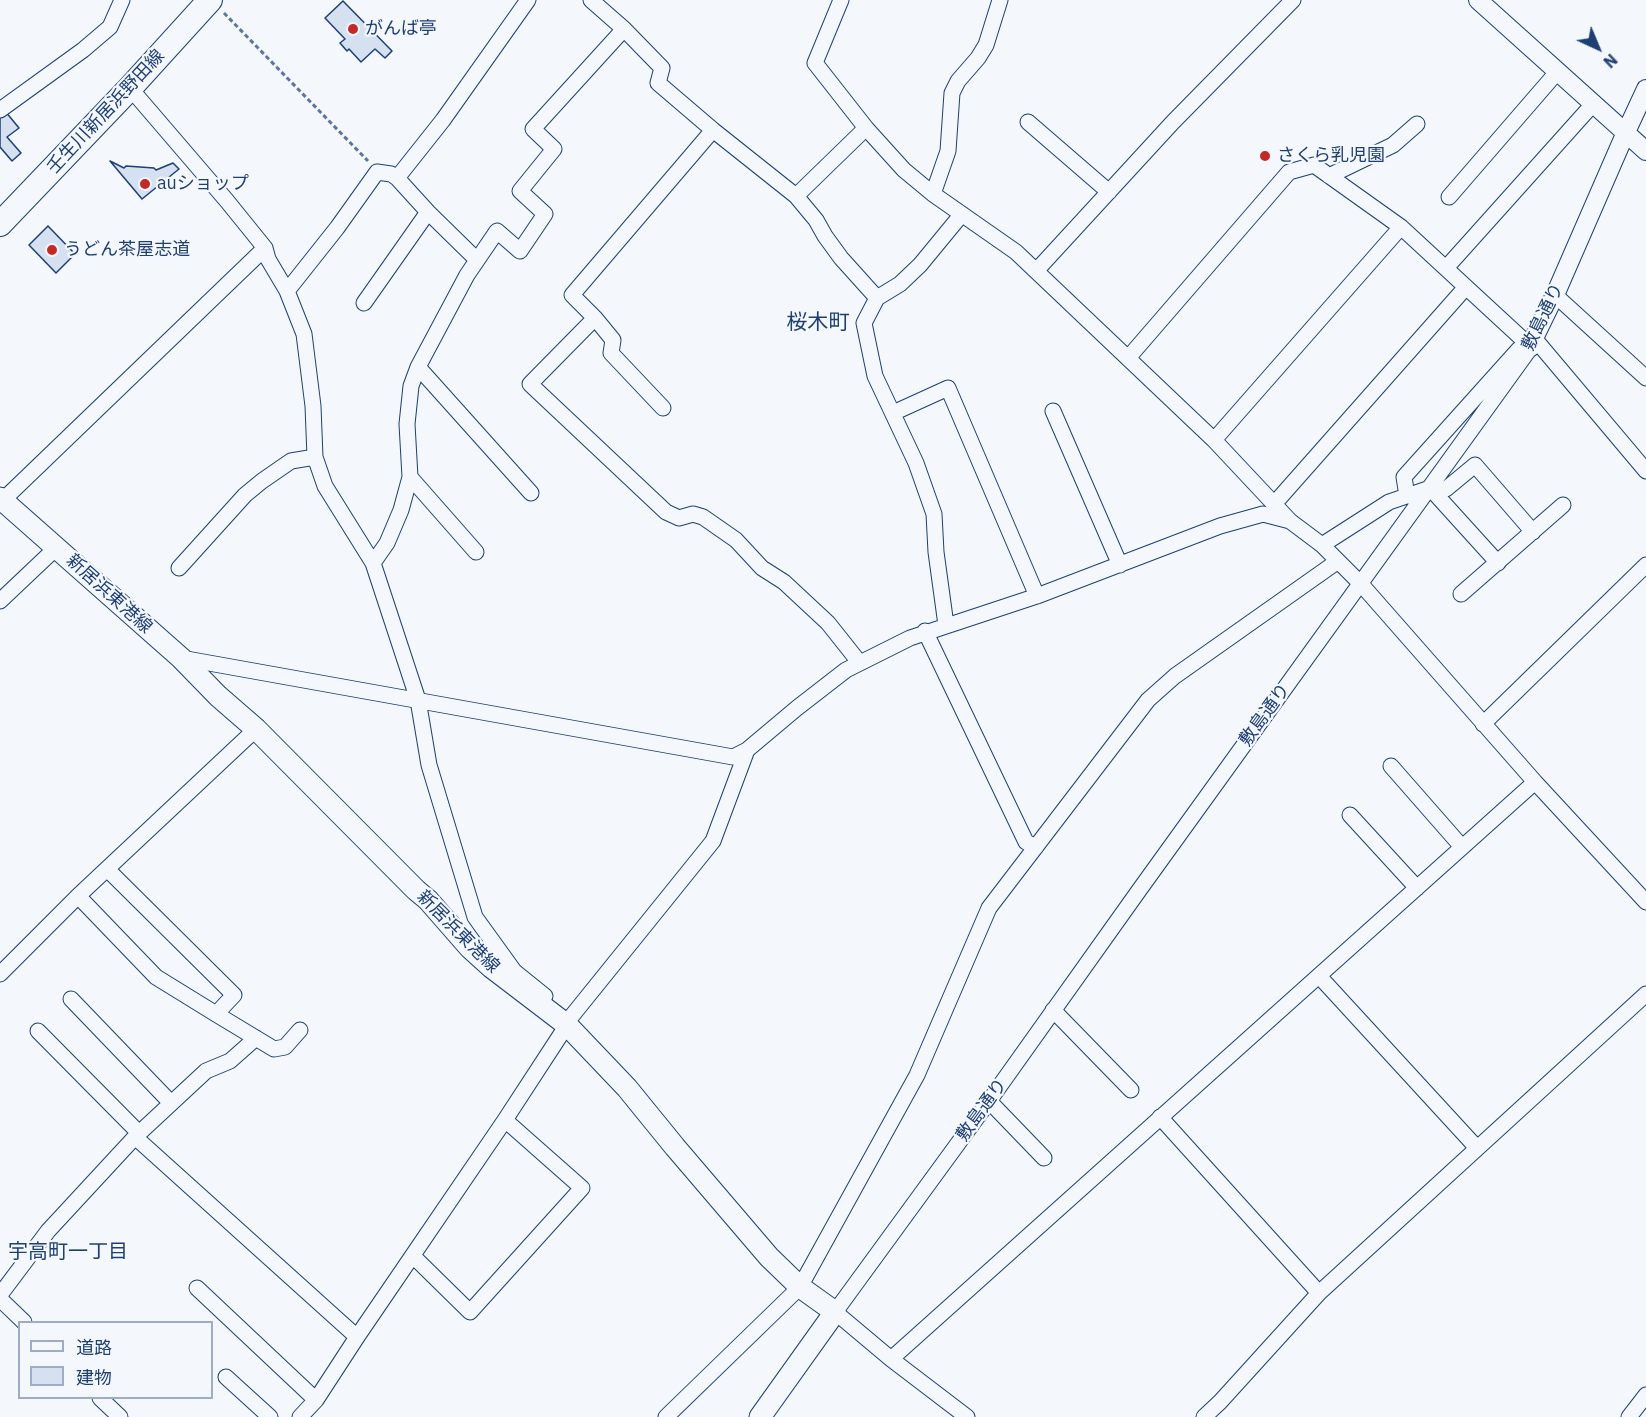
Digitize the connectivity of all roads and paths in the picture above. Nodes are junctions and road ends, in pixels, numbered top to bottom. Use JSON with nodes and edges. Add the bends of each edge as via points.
{"nodes":[{"id":1,"x":122,"y":0,"type":"edge"},
{"id":2,"x":210,"y":0,"type":"edge"},
{"id":3,"x":528,"y":0,"type":"edge"},
{"id":4,"x":591,"y":0,"type":"edge"},
{"id":5,"x":841,"y":0,"type":"edge"},
{"id":6,"x":1293,"y":0,"type":"edge"},
{"id":7,"x":1478,"y":0,"type":"edge"},
{"id":8,"x":996,"y":2,"type":"edge"},
{"id":9,"x":624,"y":29,"type":"junction"},
{"id":10,"x":1558,"y":71,"type":"junction"},
{"id":11,"x":130,"y":88,"type":"junction"},
{"id":12,"x":1646,"y":89,"type":"edge"},
{"id":13,"x":1594,"y":103,"type":"junction"},
{"id":14,"x":0,"y":110,"type":"edge"},
{"id":15,"x":1028,"y":122,"type":"dead end"},
{"id":16,"x":1417,"y":124,"type":"dead end"},
{"id":17,"x":866,"y":128,"type":"junction"},
{"id":18,"x":713,"y":130,"type":"junction"},
{"id":19,"x":1626,"y":132,"type":"junction"},
{"id":20,"x":1646,"y":151,"type":"edge"},
{"id":21,"x":380,"y":173,"type":"junction"},
{"id":22,"x":1329,"y":176,"type":"junction"},
{"id":23,"x":397,"y":178,"type":"junction"},
{"id":24,"x":1109,"y":192,"type":"junction"},
{"id":25,"x":933,"y":194,"type":"junction"},
{"id":26,"x":796,"y":196,"type":"junction"},
{"id":27,"x":1449,"y":197,"type":"dead end"},
{"id":28,"x":428,"y":212,"type":"junction"},
{"id":29,"x":962,"y":214,"type":"junction"},
{"id":30,"x":0,"y":224,"type":"edge"},
{"id":31,"x":1401,"y":227,"type":"junction"},
{"id":32,"x":264,"y":248,"type":"junction"},
{"id":33,"x":477,"y":260,"type":"junction"},
{"id":34,"x":1446,"y":268,"type":"junction"},
{"id":35,"x":1036,"y":271,"type":"junction"},
{"id":36,"x":1466,"y":287,"type":"junction"},
{"id":37,"x":287,"y":291,"type":"junction"},
{"id":38,"x":1555,"y":295,"type":"junction"},
{"id":39,"x":877,"y":298,"type":"junction"},
{"id":40,"x":364,"y":303,"type":"dead end"},
{"id":41,"x":595,"y":318,"type":"junction"},
{"id":42,"x":1530,"y":342,"type":"junction"},
{"id":43,"x":1128,"y":358,"type":"junction"},
{"id":44,"x":418,"y":368,"type":"junction"},
{"id":45,"x":1646,"y":378,"type":"edge"},
{"id":46,"x":663,"y":408,"type":"dead end"},
{"id":47,"x":1053,"y":411,"type":"dead end"},
{"id":48,"x":893,"y":413,"type":"junction"},
{"id":49,"x":1214,"y":440,"type":"junction"},
{"id":50,"x":315,"y":457,"type":"junction"},
{"id":51,"x":1646,"y":471,"type":"edge"},
{"id":52,"x":410,"y":477,"type":"junction"},
{"id":53,"x":1430,"y":488,"type":"junction"},
{"id":54,"x":531,"y":493,"type":"dead end"},
{"id":55,"x":1407,"y":496,"type":"junction"},
{"id":56,"x":1,"y":499,"type":"edge"},
{"id":57,"x":1275,"y":504,"type":"junction"},
{"id":58,"x":1563,"y":505,"type":"dead end"},
{"id":59,"x":1290,"y":521,"type":"junction"},
{"id":60,"x":1533,"y":532,"type":"junction"},
{"id":61,"x":1322,"y":545,"type":"junction"},
{"id":62,"x":56,"y":548,"type":"junction"},
{"id":63,"x":476,"y":552,"type":"dead end"},
{"id":64,"x":1338,"y":561,"type":"junction"},
{"id":65,"x":1498,"y":562,"type":"junction"},
{"id":66,"x":373,"y":563,"type":"junction"},
{"id":67,"x":1120,"y":565,"type":"junction"},
{"id":68,"x":1646,"y":565,"type":"edge"},
{"id":69,"x":179,"y":568,"type":"dead end"},
{"id":70,"x":1361,"y":584,"type":"junction"},
{"id":71,"x":1461,"y":594,"type":"dead end"},
{"id":72,"x":1037,"y":596,"type":"junction"},
{"id":73,"x":0,"y":602,"type":"edge"},
{"id":74,"x":946,"y":625,"type":"junction"},
{"id":75,"x":925,"y":631,"type":"junction"},
{"id":76,"x":181,"y":658,"type":"junction"},
{"id":77,"x":859,"y":663,"type":"junction"},
{"id":78,"x":418,"y":700,"type":"junction"},
{"id":79,"x":1483,"y":724,"type":"junction"},
{"id":80,"x":256,"y":729,"type":"junction"},
{"id":81,"x":747,"y":750,"type":"junction"},
{"id":82,"x":1391,"y":766,"type":"dead end"},
{"id":83,"x":1535,"y":782,"type":"junction"},
{"id":84,"x":1350,"y":815,"type":"dead end"},
{"id":85,"x":1036,"y":847,"type":"junction"},
{"id":86,"x":1462,"y":848,"type":"junction"},
{"id":87,"x":107,"y":869,"type":"junction"},
{"id":88,"x":1417,"y":888,"type":"junction"},
{"id":89,"x":78,"y":896,"type":"junction"},
{"id":90,"x":1644,"y":897,"type":"edge"},
{"id":91,"x":0,"y":974,"type":"edge"},
{"id":92,"x":1319,"y":976,"type":"junction"},
{"id":93,"x":1646,"y":994,"type":"edge"},
{"id":94,"x":71,"y":999,"type":"dead end"},
{"id":95,"x":1053,"y":1010,"type":"junction"},
{"id":96,"x":216,"y":1014,"type":"junction"},
{"id":97,"x":569,"y":1021,"type":"junction"},
{"id":98,"x":300,"y":1030,"type":"dead end"},
{"id":99,"x":38,"y":1031,"type":"dead end"},
{"id":100,"x":256,"y":1038,"type":"junction"},
{"id":101,"x":1131,"y":1090,"type":"dead end"},
{"id":102,"x":989,"y":1101,"type":"junction"},
{"id":103,"x":171,"y":1103,"type":"junction"},
{"id":104,"x":1161,"y":1117,"type":"junction"},
{"id":105,"x":505,"y":1120,"type":"junction"},
{"id":106,"x":137,"y":1135,"type":"junction"},
{"id":107,"x":1478,"y":1148,"type":"junction"},
{"id":108,"x":1044,"y":1158,"type":"dead end"},
{"id":109,"x":413,"y":1256,"type":"junction"},
{"id":110,"x":800,"y":1287,"type":"junction"},
{"id":111,"x":197,"y":1288,"type":"dead end"},
{"id":112,"x":1319,"y":1293,"type":"junction"},
{"id":113,"x":0,"y":1297,"type":"edge"},
{"id":114,"x":835,"y":1312,"type":"junction"},
{"id":115,"x":22,"y":1321,"type":"edge"},
{"id":116,"x":357,"y":1337,"type":"junction"},
{"id":117,"x":891,"y":1359,"type":"junction"},
{"id":118,"x":226,"y":1377,"type":"dead end"},
{"id":119,"x":1646,"y":1395,"type":"edge"},
{"id":120,"x":101,"y":1399,"type":"edge"},
{"id":121,"x":316,"y":1400,"type":"junction"},
{"id":122,"x":120,"y":1417,"type":"edge"},
{"id":123,"x":270,"y":1417,"type":"edge"},
{"id":124,"x":300,"y":1417,"type":"edge"},
{"id":125,"x":666,"y":1417,"type":"edge"},
{"id":126,"x":760,"y":1417,"type":"edge"},
{"id":127,"x":967,"y":1417,"type":"edge"},
{"id":128,"x":1204,"y":1417,"type":"edge"},
{"id":129,"x":1629,"y":1417,"type":"edge"}],
"edges":[{"from":1,"to":14,"type":"street","via":[[110,27]]},
{"from":2,"to":11,"type":"main road","name":"壬生川新居浜野田線"},
{"from":2,"to":21,"type":"path"},
{"from":3,"to":23,"type":"street"},
{"from":4,"to":9,"type":"street"},
{"from":5,"to":17,"type":"street","via":[[815,63]]},
{"from":6,"to":24,"type":"street"},
{"from":7,"to":10,"type":"street"},
{"from":8,"to":25,"type":"street","via":[[986,45],[952,93],[948,151]]},
{"from":9,"to":18,"type":"street","via":[[662,68],[658,82]]},
{"from":9,"to":33,"type":"street","via":[[533,129],[554,149],[520,191],[545,214],[520,251],[497,231]]},
{"from":10,"to":13,"type":"street"},
{"from":10,"to":27,"type":"street"},
{"from":11,"to":30,"type":"main road","name":"壬生川新居浜野田線"},
{"from":11,"to":32,"type":"street"},
{"from":12,"to":19,"type":"street","name":"敷島通り"},
{"from":13,"to":19,"type":"street"},
{"from":13,"to":34,"type":"street"},
{"from":15,"to":24,"type":"street"},
{"from":16,"to":22,"type":"street","via":[[1393,145]]},
{"from":17,"to":25,"type":"street","via":[[904,170]]},
{"from":17,"to":26,"type":"street"},
{"from":18,"to":26,"type":"street"},
{"from":18,"to":41,"type":"street","via":[[572,295]]},
{"from":19,"to":20,"type":"street"},
{"from":19,"to":38,"type":"street","name":"敷島通り"},
{"from":21,"to":23,"type":"street"},
{"from":21,"to":37,"type":"street"},
{"from":22,"to":31,"type":"street"},
{"from":22,"to":43,"type":"street","via":[[1314,165],[1289,172]]},
{"from":23,"to":28,"type":"street"},
{"from":24,"to":35,"type":"street"},
{"from":25,"to":29,"type":"street"},
{"from":26,"to":39,"type":"street","via":[[841,258]]},
{"from":28,"to":33,"type":"street"},
{"from":28,"to":40,"type":"street"},
{"from":29,"to":35,"type":"street"},
{"from":29,"to":39,"type":"street","via":[[920,265]]},
{"from":31,"to":34,"type":"street"},
{"from":31,"to":49,"type":"street"},
{"from":32,"to":37,"type":"street"},
{"from":32,"to":56,"type":"street"},
{"from":33,"to":44,"type":"street"},
{"from":34,"to":36,"type":"street"},
{"from":35,"to":43,"type":"street"},
{"from":36,"to":42,"type":"street"},
{"from":36,"to":57,"type":"street"},
{"from":37,"to":50,"type":"street","via":[[304,334]]},
{"from":38,"to":42,"type":"street","name":"敷島通り"},
{"from":38,"to":45,"type":"street"},
{"from":39,"to":48,"type":"street","via":[[864,323],[875,376]]},
{"from":41,"to":46,"type":"street","via":[[614,340],[611,353]]},
{"from":41,"to":77,"type":"street","via":[[530,384],[666,512],[679,518],[693,514],[703,517],[736,540],[762,568],[784,582],[828,623]]},
{"from":42,"to":51,"type":"street"},
{"from":42,"to":53,"type":"street","name":"敷島通り"},
{"from":42,"to":55,"type":"street","via":[[1404,477]]},
{"from":43,"to":49,"type":"street"},
{"from":44,"to":52,"type":"street","via":[[411,386],[407,424]]},
{"from":44,"to":54,"type":"street"},
{"from":47,"to":67,"type":"street"},
{"from":48,"to":72,"type":"street","via":[[948,388]]},
{"from":48,"to":74,"type":"street","via":[[934,514]]},
{"from":49,"to":57,"type":"street"},
{"from":50,"to":66,"type":"street","via":[[325,486]]},
{"from":50,"to":69,"type":"street","via":[[291,461],[253,488]]},
{"from":52,"to":63,"type":"street"},
{"from":52,"to":66,"type":"street","via":[[387,543]]},
{"from":53,"to":55,"type":"street"},
{"from":53,"to":60,"type":"street","via":[[1446,489],[1475,465]]},
{"from":53,"to":65,"type":"street"},
{"from":53,"to":70,"type":"street","name":"敷島通り"},
{"from":55,"to":61,"type":"street","via":[[1389,502]]},
{"from":56,"to":62,"type":"main road","name":"新居浜東港線"},
{"from":57,"to":59,"type":"street"},
{"from":58,"to":60,"type":"street"},
{"from":59,"to":61,"type":"street"},
{"from":59,"to":67,"type":"street","via":[[1263,514],[1210,529]]},
{"from":60,"to":65,"type":"street"},
{"from":61,"to":64,"type":"street"},
{"from":62,"to":73,"type":"street"},
{"from":62,"to":76,"type":"main road","name":"新居浜東港線"},
{"from":64,"to":70,"type":"street"},
{"from":64,"to":85,"type":"street","via":[[1175,676],[1148,700]]},
{"from":65,"to":71,"type":"street"},
{"from":66,"to":78,"type":"street"},
{"from":67,"to":72,"type":"street"},
{"from":68,"to":79,"type":"street"},
{"from":70,"to":79,"type":"street"},
{"from":70,"to":95,"type":"street","name":"敷島通り"},
{"from":72,"to":74,"type":"street"},
{"from":74,"to":75,"type":"street"},
{"from":75,"to":77,"type":"street"},
{"from":75,"to":85,"type":"street","via":[[1026,842]]},
{"from":76,"to":78,"type":"street"},
{"from":76,"to":80,"type":"main road","name":"新居浜東港線"},
{"from":77,"to":81,"type":"street"},
{"from":78,"to":81,"type":"street","via":[[733,757]]},
{"from":78,"to":97,"type":"street","via":[[429,765],[475,917],[514,971]]},
{"from":79,"to":83,"type":"street"},
{"from":80,"to":87,"type":"street"},
{"from":80,"to":97,"type":"main road","name":"新居浜東港線","via":[[428,900],[470,948]]},
{"from":81,"to":97,"type":"street","via":[[713,841]]},
{"from":82,"to":86,"type":"street"},
{"from":83,"to":86,"type":"street"},
{"from":83,"to":90,"type":"street"},
{"from":84,"to":88,"type":"street"},
{"from":85,"to":110,"type":"street","via":[[989,908],[917,1075]]},
{"from":86,"to":88,"type":"street"},
{"from":87,"to":89,"type":"street"},
{"from":87,"to":96,"type":"street","via":[[234,995]]},
{"from":88,"to":92,"type":"street"},
{"from":89,"to":91,"type":"street"},
{"from":89,"to":96,"type":"street","via":[[156,977]]},
{"from":92,"to":104,"type":"street"},
{"from":92,"to":107,"type":"street"},
{"from":93,"to":107,"type":"street"},
{"from":94,"to":103,"type":"street"},
{"from":95,"to":101,"type":"street"},
{"from":95,"to":102,"type":"street","name":"敷島通り"},
{"from":96,"to":100,"type":"street"},
{"from":97,"to":105,"type":"street"},
{"from":97,"to":110,"type":"main road","name":"新居浜東港線","via":[[762,1248]]},
{"from":98,"to":100,"type":"street","via":[[285,1047],[274,1049]]},
{"from":99,"to":106,"type":"street"},
{"from":100,"to":103,"type":"street","via":[[230,1061],[206,1071]]},
{"from":102,"to":108,"type":"street"},
{"from":102,"to":114,"type":"street","name":"敷島通り"},
{"from":103,"to":106,"type":"street"},
{"from":104,"to":112,"type":"street"},
{"from":104,"to":117,"type":"street"},
{"from":105,"to":109,"type":"street"},
{"from":105,"to":109,"type":"street","via":[[582,1188],[470,1312]]},
{"from":106,"to":113,"type":"street","via":[[48,1231]]},
{"from":106,"to":116,"type":"street"},
{"from":107,"to":112,"type":"street"},
{"from":109,"to":116,"type":"street"},
{"from":110,"to":114,"type":"main road","name":"新居浜東港線"},
{"from":110,"to":125,"type":"street"},
{"from":111,"to":121,"type":"street"},
{"from":112,"to":128,"type":"street"},
{"from":113,"to":115,"type":"street"},
{"from":114,"to":117,"type":"street"},
{"from":114,"to":126,"type":"main road"},
{"from":116,"to":121,"type":"street"},
{"from":117,"to":127,"type":"street"},
{"from":118,"to":123,"type":"street"},
{"from":119,"to":129,"type":"street"},
{"from":120,"to":122,"type":"street"},
{"from":121,"to":124,"type":"street"}]}
